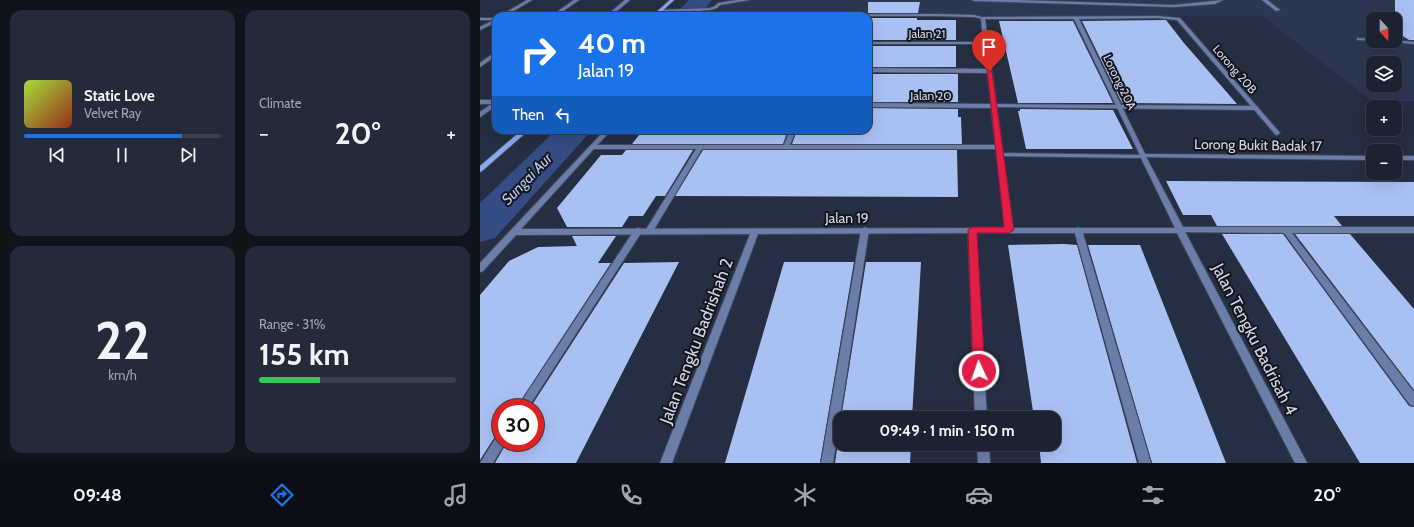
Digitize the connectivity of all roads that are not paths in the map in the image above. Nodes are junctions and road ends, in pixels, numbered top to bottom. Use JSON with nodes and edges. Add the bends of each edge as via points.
{"nodes":[{"id":1,"x":530,"y":0,"type":"edge"},
{"id":2,"x":577,"y":0,"type":"edge"},
{"id":3,"x":628,"y":0,"type":"edge"},
{"id":4,"x":672,"y":0,"type":"edge"},
{"id":5,"x":747,"y":0,"type":"edge"},
{"id":6,"x":974,"y":0,"type":"edge"},
{"id":7,"x":1221,"y":0,"type":"edge"},
{"id":8,"x":1264,"y":0,"type":"edge"},
{"id":9,"x":698,"y":10,"type":"joint"},
{"id":10,"x":1278,"y":10,"type":"dead end"},
{"id":11,"x":660,"y":11,"type":"joint"},
{"id":12,"x":509,"y":12,"type":"edge"},
{"id":13,"x":559,"y":12,"type":"edge"},
{"id":14,"x":613,"y":12,"type":"edge"},
{"id":15,"x":872,"y":15,"type":"edge"},
{"id":16,"x":983,"y":18,"type":"junction"},
{"id":17,"x":1076,"y":18,"type":"junction"},
{"id":18,"x":480,"y":20,"type":"edge"},
{"id":19,"x":492,"y":20,"type":"edge"},
{"id":20,"x":492,"y":22,"type":"edge"},
{"id":21,"x":480,"y":29,"type":"edge"},
{"id":22,"x":1358,"y":38,"type":"dead end"},
{"id":23,"x":1366,"y":39,"type":"edge"},
{"id":24,"x":1402,"y":42,"type":"edge"},
{"id":25,"x":872,"y":43,"type":"edge"},
{"id":26,"x":986,"y":43,"type":"junction"},
{"id":27,"x":1414,"y":43,"type":"edge"},
{"id":28,"x":492,"y":57,"type":"edge"},
{"id":29,"x":480,"y":65,"type":"edge"},
{"id":30,"x":872,"y":70,"type":"edge"},
{"id":31,"x":989,"y":71,"type":"junction"},
{"id":32,"x":480,"y":102,"type":"edge"},
{"id":33,"x":492,"y":102,"type":"edge"},
{"id":34,"x":492,"y":105,"type":"edge"},
{"id":35,"x":872,"y":105,"type":"edge"},
{"id":36,"x":994,"y":106,"type":"junction"},
{"id":37,"x":1120,"y":107,"type":"junction"},
{"id":38,"x":1256,"y":108,"type":"junction"},
{"id":39,"x":480,"y":115,"type":"edge"},
{"id":40,"x":1277,"y":133,"type":"dead end"},
{"id":41,"x":521,"y":134,"type":"edge"},
{"id":42,"x":604,"y":134,"type":"edge"},
{"id":43,"x":791,"y":134,"type":"edge"},
{"id":44,"x":592,"y":147,"type":"junction"},
{"id":45,"x":700,"y":147,"type":"junction"},
{"id":46,"x":786,"y":147,"type":"junction"},
{"id":47,"x":999,"y":147,"type":"junction"},
{"id":48,"x":1000,"y":155,"type":"junction"},
{"id":49,"x":1143,"y":156,"type":"junction"},
{"id":50,"x":1366,"y":158,"type":"edge"},
{"id":51,"x":1402,"y":158,"type":"edge"},
{"id":52,"x":1414,"y":158,"type":"edge"},
{"id":53,"x":480,"y":170,"type":"edge"},
{"id":54,"x":865,"y":230,"type":"junction"},
{"id":55,"x":972,"y":230,"type":"junction"},
{"id":56,"x":1009,"y":230,"type":"junction"},
{"id":57,"x":1078,"y":230,"type":"junction"},
{"id":58,"x":1180,"y":230,"type":"junction"},
{"id":59,"x":1286,"y":230,"type":"junction"},
{"id":60,"x":1414,"y":230,"type":"edge"},
{"id":61,"x":638,"y":231,"type":"junction"},
{"id":62,"x":649,"y":231,"type":"junction"},
{"id":63,"x":755,"y":231,"type":"junction"},
{"id":64,"x":515,"y":232,"type":"junction"},
{"id":65,"x":480,"y":269,"type":"edge"},
{"id":66,"x":528,"y":399,"type":"edge"},
{"id":67,"x":1414,"y":401,"type":"edge"},
{"id":68,"x":981,"y":411,"type":"edge"},
{"id":69,"x":494,"y":451,"type":"edge"},
{"id":70,"x":983,"y":451,"type":"edge"},
{"id":71,"x":486,"y":463,"type":"edge"},
{"id":72,"x":666,"y":463,"type":"edge"},
{"id":73,"x":827,"y":463,"type":"edge"},
{"id":74,"x":984,"y":463,"type":"edge"},
{"id":75,"x":1145,"y":463,"type":"edge"},
{"id":76,"x":1301,"y":463,"type":"edge"}],
"edges":[{"from":1,"to":12,"type":"street"},
{"from":2,"to":13,"type":"street"},
{"from":3,"to":14,"type":"street"},
{"from":4,"to":11,"type":"main road"},
{"from":5,"to":9,"type":"street"},
{"from":6,"to":7,"type":"street","via":[[1174,6],[1215,3]]},
{"from":8,"to":10,"type":"street"},
{"from":9,"to":11,"type":"street"},
{"from":15,"to":16,"type":"street"},
{"from":16,"to":17,"type":"street"},
{"from":16,"to":26,"type":"street"},
{"from":17,"to":37,"type":"street","name":"Lorong 20A"},
{"from":17,"to":38,"type":"street","name":"Lorong 20B","via":[[1178,19]]},
{"from":18,"to":19,"type":"street"},
{"from":20,"to":21,"type":"street"},
{"from":22,"to":23,"type":"street"},
{"from":24,"to":27,"type":"street"},
{"from":25,"to":26,"type":"street","name":"Jalan 21"},
{"from":26,"to":31,"type":"street"},
{"from":28,"to":29,"type":"street"},
{"from":30,"to":31,"type":"street"},
{"from":31,"to":36,"type":"street"},
{"from":32,"to":33,"type":"street"},
{"from":34,"to":39,"type":"street"},
{"from":35,"to":36,"type":"street","name":"Jalan 20"},
{"from":36,"to":37,"type":"street","name":"Jalan 20"},
{"from":36,"to":47,"type":"street"},
{"from":37,"to":38,"type":"street","name":"Jalan 20"},
{"from":37,"to":49,"type":"street","name":"Lorong 20A"},
{"from":38,"to":40,"type":"street","name":"Lorong 20B"},
{"from":41,"to":53,"type":"main road"},
{"from":42,"to":44,"type":"street"},
{"from":43,"to":46,"type":"street"},
{"from":44,"to":45,"type":"street"},
{"from":44,"to":64,"type":"street"},
{"from":45,"to":46,"type":"street"},
{"from":45,"to":62,"type":"street"},
{"from":46,"to":47,"type":"street"},
{"from":47,"to":48,"type":"street"},
{"from":48,"to":49,"type":"street","name":"Lorong Bukit Badak 17"},
{"from":48,"to":56,"type":"street"},
{"from":49,"to":50,"type":"street","name":"Lorong Bukit Badak 17"},
{"from":49,"to":58,"type":"street","name":"Lorong 20A"},
{"from":51,"to":52,"type":"street"},
{"from":54,"to":55,"type":"street","name":"Jalan 19"},
{"from":54,"to":63,"type":"street","name":"Jalan 19"},
{"from":54,"to":73,"type":"street"},
{"from":55,"to":56,"type":"street","name":"Jalan 19"},
{"from":55,"to":68,"type":"street"},
{"from":56,"to":57,"type":"street","name":"Jalan 19"},
{"from":57,"to":58,"type":"street","name":"Jalan 19"},
{"from":57,"to":75,"type":"street"},
{"from":58,"to":59,"type":"street","name":"Jalan 19"},
{"from":58,"to":76,"type":"street","name":"Jalan Tengku Badrisah 4"},
{"from":59,"to":60,"type":"street","name":"Jalan 19"},
{"from":59,"to":67,"type":"street"},
{"from":61,"to":62,"type":"street","name":"Jalan 19"},
{"from":61,"to":64,"type":"street","name":"Jalan 19"},
{"from":61,"to":66,"type":"street"},
{"from":62,"to":63,"type":"street","name":"Jalan 19"},
{"from":63,"to":72,"type":"street","name":"Jalan Tengku Badrishah 2"},
{"from":64,"to":65,"type":"street"},
{"from":69,"to":71,"type":"street"},
{"from":70,"to":74,"type":"street"}]}
